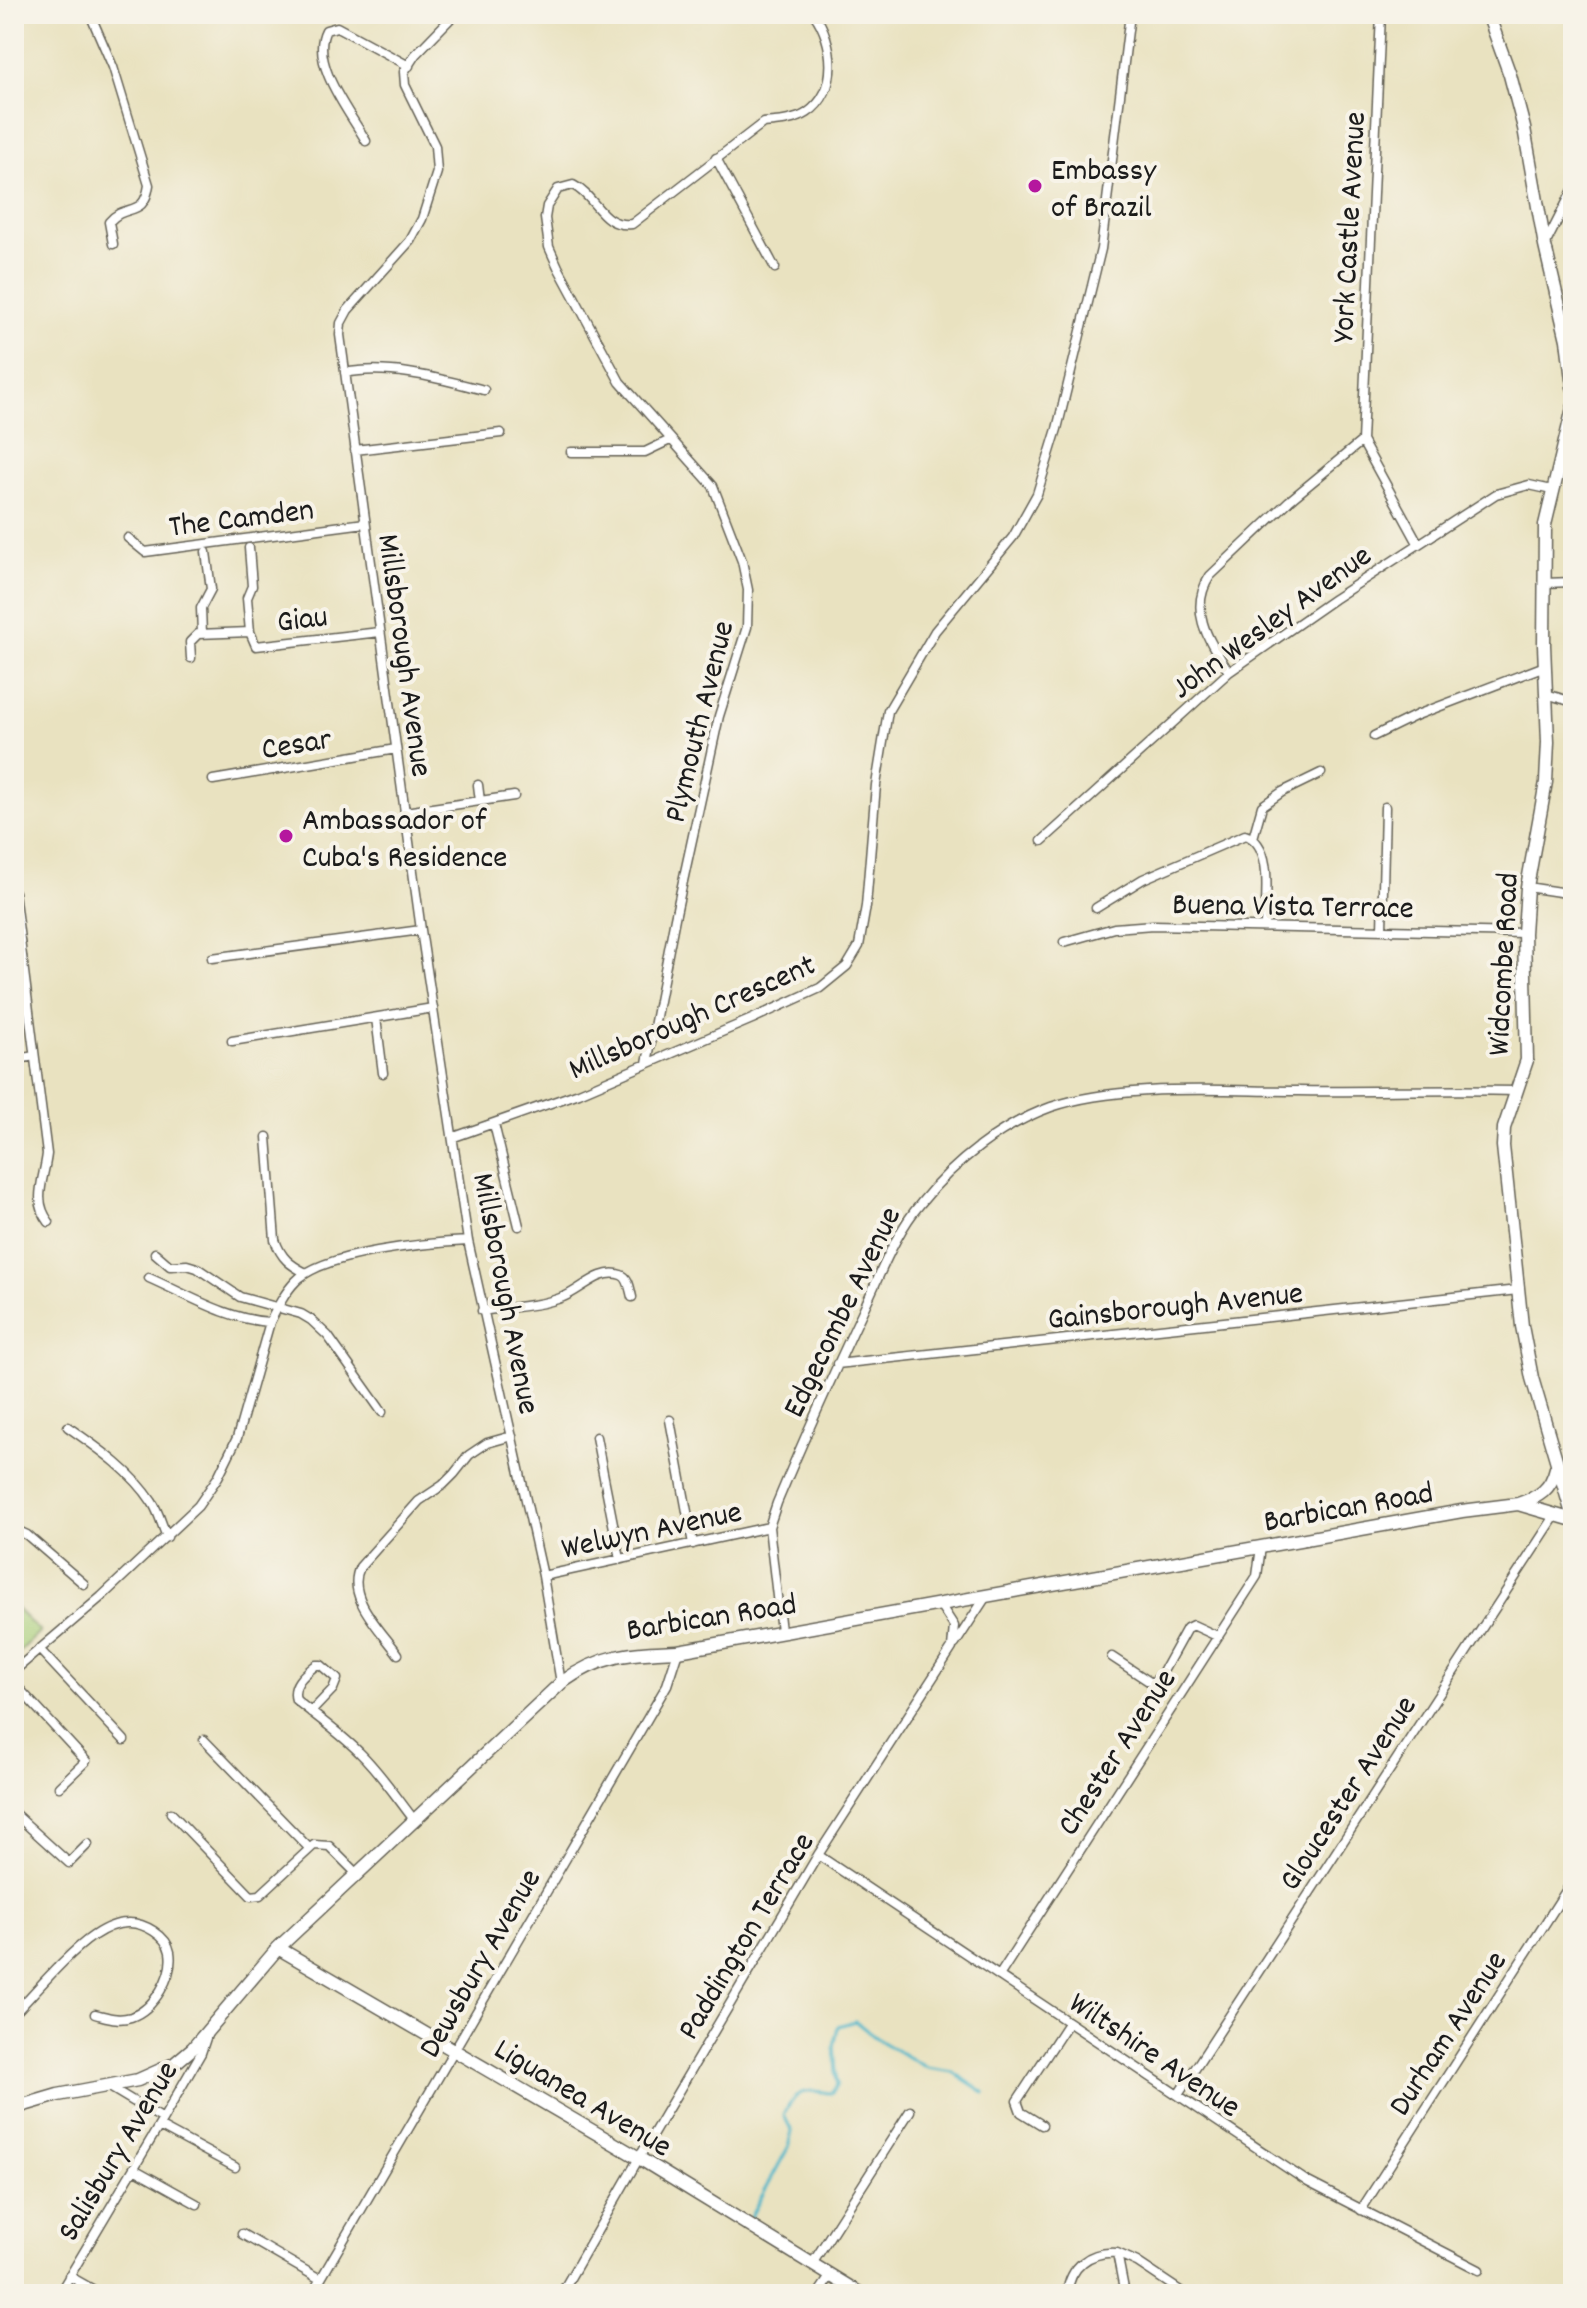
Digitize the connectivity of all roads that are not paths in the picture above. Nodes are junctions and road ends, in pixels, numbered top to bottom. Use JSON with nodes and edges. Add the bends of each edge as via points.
{"nodes":[{"id":1,"x":90,"y":14,"type":"edge"},
{"id":2,"x":455,"y":14,"type":"edge"},
{"id":3,"x":814,"y":14,"type":"edge"},
{"id":4,"x":1130,"y":14,"type":"edge"},
{"id":5,"x":1381,"y":14,"type":"edge"},
{"id":6,"x":1488,"y":14,"type":"edge"},
{"id":7,"x":409,"y":66,"type":"junction"},
{"id":8,"x":366,"y":141,"type":"dead end"},
{"id":9,"x":716,"y":158,"type":"junction"},
{"id":10,"x":1573,"y":190,"type":"edge"},
{"id":11,"x":113,"y":244,"type":"dead end"},
{"id":12,"x":1545,"y":246,"type":"junction"},
{"id":13,"x":775,"y":268,"type":"dead end"},
{"id":14,"x":345,"y":373,"type":"junction"},
{"id":15,"x":1573,"y":378,"type":"edge"},
{"id":16,"x":1573,"y":387,"type":"edge"},
{"id":17,"x":484,"y":390,"type":"dead end"},
{"id":18,"x":1573,"y":408,"type":"edge"},
{"id":19,"x":501,"y":433,"type":"dead end"},
{"id":20,"x":670,"y":440,"type":"junction"},
{"id":21,"x":1362,"y":441,"type":"junction"},
{"id":22,"x":355,"y":450,"type":"junction"},
{"id":23,"x":571,"y":452,"type":"dead end"},
{"id":24,"x":1552,"y":490,"type":"junction"},
{"id":25,"x":365,"y":523,"type":"junction"},
{"id":26,"x":128,"y":538,"type":"dead end"},
{"id":27,"x":1418,"y":543,"type":"junction"},
{"id":28,"x":249,"y":548,"type":"dead end"},
{"id":29,"x":206,"y":552,"type":"dead end"},
{"id":30,"x":1573,"y":582,"type":"edge"},
{"id":31,"x":1544,"y":583,"type":"junction"},
{"id":32,"x":250,"y":632,"type":"junction"},
{"id":33,"x":380,"y":632,"type":"junction"},
{"id":34,"x":202,"y":634,"type":"junction"},
{"id":35,"x":191,"y":658,"type":"dead end"},
{"id":36,"x":1545,"y":666,"type":"junction"},
{"id":37,"x":1229,"y":672,"type":"junction"},
{"id":38,"x":1546,"y":694,"type":"junction"},
{"id":39,"x":1573,"y":702,"type":"edge"},
{"id":40,"x":1374,"y":736,"type":"dead end"},
{"id":41,"x":392,"y":750,"type":"junction"},
{"id":42,"x":1321,"y":773,"type":"dead end"},
{"id":43,"x":213,"y":780,"type":"dead end"},
{"id":44,"x":478,"y":785,"type":"dead end"},
{"id":45,"x":493,"y":787,"type":"dead end"},
{"id":46,"x":514,"y":796,"type":"dead end"},
{"id":47,"x":495,"y":799,"type":"junction"},
{"id":48,"x":480,"y":801,"type":"junction"},
{"id":49,"x":1385,"y":807,"type":"dead end"},
{"id":50,"x":405,"y":812,"type":"junction"},
{"id":51,"x":1253,"y":838,"type":"junction"},
{"id":52,"x":1042,"y":841,"type":"dead end"},
{"id":53,"x":1527,"y":887,"type":"junction"},
{"id":54,"x":14,"y":892,"type":"edge"},
{"id":55,"x":1573,"y":894,"type":"edge"},
{"id":56,"x":1096,"y":908,"type":"dead end"},
{"id":57,"x":1265,"y":926,"type":"junction"},
{"id":58,"x":421,"y":930,"type":"junction"},
{"id":59,"x":1382,"y":930,"type":"junction"},
{"id":60,"x":1524,"y":933,"type":"junction"},
{"id":61,"x":1064,"y":942,"type":"dead end"},
{"id":62,"x":212,"y":958,"type":"dead end"},
{"id":63,"x":433,"y":1008,"type":"junction"},
{"id":64,"x":376,"y":1018,"type":"junction"},
{"id":65,"x":232,"y":1041,"type":"dead end"},
{"id":66,"x":34,"y":1056,"type":"junction"},
{"id":67,"x":14,"y":1060,"type":"edge"},
{"id":68,"x":647,"y":1063,"type":"junction"},
{"id":69,"x":383,"y":1073,"type":"dead end"},
{"id":70,"x":1517,"y":1091,"type":"junction"},
{"id":71,"x":494,"y":1124,"type":"junction"},
{"id":72,"x":267,"y":1137,"type":"dead end"},
{"id":73,"x":454,"y":1137,"type":"junction"},
{"id":74,"x":49,"y":1222,"type":"dead end"},
{"id":75,"x":519,"y":1226,"type":"dead end"},
{"id":76,"x":468,"y":1241,"type":"junction"},
{"id":77,"x":155,"y":1253,"type":"dead end"},
{"id":78,"x":306,"y":1273,"type":"junction"},
{"id":79,"x":149,"y":1278,"type":"dead end"},
{"id":80,"x":1518,"y":1290,"type":"junction"},
{"id":81,"x":632,"y":1297,"type":"dead end"},
{"id":82,"x":277,"y":1308,"type":"junction"},
{"id":83,"x":482,"y":1311,"type":"junction"},
{"id":84,"x":270,"y":1322,"type":"junction"},
{"id":85,"x":837,"y":1364,"type":"junction"},
{"id":86,"x":382,"y":1412,"type":"dead end"},
{"id":87,"x":670,"y":1420,"type":"dead end"},
{"id":88,"x":68,"y":1427,"type":"dead end"},
{"id":89,"x":512,"y":1436,"type":"junction"},
{"id":90,"x":596,"y":1437,"type":"dead end"},
{"id":91,"x":1557,"y":1464,"type":"junction"},
{"id":92,"x":1518,"y":1504,"type":"junction"},
{"id":93,"x":1555,"y":1516,"type":"junction"},
{"id":94,"x":1573,"y":1518,"type":"edge"},
{"id":95,"x":769,"y":1527,"type":"junction"},
{"id":96,"x":14,"y":1529,"type":"edge"},
{"id":97,"x":167,"y":1537,"type":"junction"},
{"id":98,"x":693,"y":1544,"type":"junction"},
{"id":99,"x":1261,"y":1547,"type":"junction"},
{"id":100,"x":620,"y":1559,"type":"junction"},
{"id":101,"x":543,"y":1576,"type":"junction"},
{"id":102,"x":84,"y":1584,"type":"dead end"},
{"id":103,"x":987,"y":1595,"type":"junction"},
{"id":104,"x":939,"y":1603,"type":"junction"},
{"id":105,"x":781,"y":1631,"type":"junction"},
{"id":106,"x":1217,"y":1636,"type":"junction"},
{"id":107,"x":952,"y":1648,"type":"junction"},
{"id":108,"x":39,"y":1649,"type":"junction"},
{"id":109,"x":678,"y":1651,"type":"junction"},
{"id":110,"x":398,"y":1654,"type":"dead end"},
{"id":111,"x":1112,"y":1657,"type":"dead end"},
{"id":112,"x":14,"y":1671,"type":"edge"},
{"id":113,"x":14,"y":1683,"type":"edge"},
{"id":114,"x":561,"y":1683,"type":"junction"},
{"id":115,"x":311,"y":1712,"type":"junction"},
{"id":116,"x":124,"y":1740,"type":"dead end"},
{"id":117,"x":204,"y":1740,"type":"dead end"},
{"id":118,"x":59,"y":1787,"type":"dead end"},
{"id":119,"x":14,"y":1813,"type":"edge"},
{"id":120,"x":171,"y":1813,"type":"dead end"},
{"id":121,"x":415,"y":1821,"type":"junction"},
{"id":122,"x":88,"y":1844,"type":"dead end"},
{"id":123,"x":309,"y":1848,"type":"junction"},
{"id":124,"x":818,"y":1855,"type":"junction"},
{"id":125,"x":358,"y":1875,"type":"junction"},
{"id":126,"x":1573,"y":1880,"type":"edge"},
{"id":127,"x":278,"y":1948,"type":"junction"},
{"id":128,"x":999,"y":1976,"type":"junction"},
{"id":129,"x":14,"y":2014,"type":"edge"},
{"id":130,"x":95,"y":2014,"type":"dead end"},
{"id":131,"x":1068,"y":2023,"type":"junction"},
{"id":132,"x":210,"y":2027,"type":"junction"},
{"id":133,"x":456,"y":2050,"type":"junction"},
{"id":134,"x":108,"y":2086,"type":"junction"},
{"id":135,"x":1178,"y":2095,"type":"junction"},
{"id":136,"x":14,"y":2108,"type":"edge"},
{"id":137,"x":910,"y":2111,"type":"dead end"},
{"id":138,"x":161,"y":2123,"type":"junction"},
{"id":139,"x":1042,"y":2125,"type":"dead end"},
{"id":140,"x":639,"y":2158,"type":"junction"},
{"id":141,"x":235,"y":2167,"type":"dead end"},
{"id":142,"x":134,"y":2169,"type":"junction"},
{"id":143,"x":197,"y":2204,"type":"dead end"},
{"id":144,"x":1361,"y":2210,"type":"junction"},
{"id":145,"x":242,"y":2234,"type":"dead end"},
{"id":146,"x":1117,"y":2253,"type":"junction"},
{"id":147,"x":812,"y":2264,"type":"junction"},
{"id":148,"x":1479,"y":2270,"type":"dead end"},
{"id":149,"x":831,"y":2275,"type":"junction"},
{"id":150,"x":69,"y":2276,"type":"junction"},
{"id":151,"x":320,"y":2279,"type":"junction"},
{"id":152,"x":59,"y":2294,"type":"edge"},
{"id":153,"x":101,"y":2294,"type":"edge"},
{"id":154,"x":312,"y":2294,"type":"edge"},
{"id":155,"x":561,"y":2294,"type":"edge"},
{"id":156,"x":818,"y":2294,"type":"edge"},
{"id":157,"x":861,"y":2294,"type":"edge"},
{"id":158,"x":1067,"y":2294,"type":"edge"},
{"id":159,"x":1125,"y":2294,"type":"edge"},
{"id":160,"x":1185,"y":2294,"type":"edge"}],
"edges":[{"from":1,"to":11,"type":"street","via":[[113,67],[149,185],[147,199],[138,209],[117,213],[109,222]]},
{"from":2,"to":7,"type":"street"},
{"from":3,"to":9,"type":"street","name":"Plymouth Avenue","via":[[830,49],[826,89],[807,113],[763,123]]},
{"from":4,"to":68,"type":"street","name":"Millsborough Crescent","via":[[1101,249],[1057,429],[1037,494],[1013,537],[935,631],[888,711],[859,946],[847,966],[820,988]]},
{"from":5,"to":21,"type":"street","name":"York Castle Avenue"},
{"from":6,"to":12,"type":"main road","via":[[1524,128]]},
{"from":7,"to":8,"type":"street","via":[[337,27],[326,30],[327,73]]},
{"from":7,"to":14,"type":"street","name":"Millsborough Avenue","via":[[405,85],[435,146],[437,172],[410,241],[341,323]]},
{"from":9,"to":13,"type":"street"},
{"from":9,"to":20,"type":"street","name":"Plymouth Avenue","via":[[632,224],[612,222],[573,185],[558,189],[545,218],[558,267],[620,382]]},
{"from":10,"to":12,"type":"street"},
{"from":12,"to":15,"type":"main road"},
{"from":14,"to":17,"type":"street","via":[[434,377]]},
{"from":14,"to":22,"type":"street","name":"Millsborough Avenue"},
{"from":15,"to":16,"type":"main road"},
{"from":18,"to":24,"type":"main road","name":"Widcombe Road"},
{"from":19,"to":22,"type":"street"},
{"from":20,"to":23,"type":"street","via":[[645,452]]},
{"from":20,"to":68,"type":"street","name":"Plymouth Avenue","via":[[713,486],[742,561],[749,609],[719,716]]},
{"from":21,"to":27,"type":"street"},
{"from":21,"to":37,"type":"street","via":[[1289,501],[1204,585],[1201,623]]},
{"from":22,"to":25,"type":"street","name":"Millsborough Avenue"},
{"from":24,"to":27,"type":"street","name":"John Wesley Avenue","via":[[1529,485],[1496,494]]},
{"from":24,"to":31,"type":"main road","name":"Widcombe Road"},
{"from":25,"to":26,"type":"street","name":"The Camden","via":[[145,552]]},
{"from":25,"to":33,"type":"street","name":"Millsborough Avenue"},
{"from":27,"to":37,"type":"street","name":"John Wesley Avenue"},
{"from":28,"to":32,"type":"street","name":"Giau"},
{"from":29,"to":34,"type":"street","via":[[211,589],[201,608]]},
{"from":30,"to":31,"type":"street"},
{"from":31,"to":36,"type":"main road","name":"Widcombe Road"},
{"from":32,"to":33,"type":"street","name":"Giau","via":[[252,643],[261,647]]},
{"from":32,"to":34,"type":"street","name":"Giau"},
{"from":33,"to":41,"type":"street","name":"Millsborough Avenue"},
{"from":34,"to":35,"type":"street","via":[[190,642]]},
{"from":36,"to":38,"type":"main road","name":"Widcombe Road"},
{"from":36,"to":40,"type":"street"},
{"from":37,"to":52,"type":"street","name":"John Wesley Avenue"},
{"from":38,"to":39,"type":"street"},
{"from":38,"to":53,"type":"main road","name":"Widcombe Road","via":[[1546,782]]},
{"from":41,"to":43,"type":"street","name":"Cesar"},
{"from":41,"to":50,"type":"street","name":"Millsborough Avenue"},
{"from":42,"to":51,"type":"street","via":[[1262,806]]},
{"from":44,"to":48,"type":"street"},
{"from":45,"to":47,"type":"street"},
{"from":46,"to":47,"type":"street"},
{"from":47,"to":48,"type":"street"},
{"from":48,"to":50,"type":"street"},
{"from":49,"to":59,"type":"street"},
{"from":50,"to":58,"type":"street","name":"Millsborough Avenue"},
{"from":51,"to":56,"type":"street","via":[[1233,838],[1199,853]]},
{"from":51,"to":57,"type":"street","via":[[1266,867]]},
{"from":53,"to":55,"type":"street"},
{"from":53,"to":60,"type":"main road","name":"Widcombe Road"},
{"from":54,"to":66,"type":"street"},
{"from":57,"to":59,"type":"street","name":"Buena Vista Terrace"},
{"from":57,"to":61,"type":"street","name":"Buena Vista Terrace","via":[[1131,926]]},
{"from":58,"to":62,"type":"street"},
{"from":58,"to":63,"type":"street","name":"Millsborough Avenue"},
{"from":59,"to":60,"type":"street","name":"Buena Vista Terrace"},
{"from":60,"to":70,"type":"main road","name":"Widcombe Road","via":[[1527,1060]]},
{"from":63,"to":64,"type":"street"},
{"from":63,"to":73,"type":"street","name":"Millsborough Avenue"},
{"from":64,"to":65,"type":"street"},
{"from":64,"to":69,"type":"street"},
{"from":66,"to":67,"type":"street"},
{"from":66,"to":74,"type":"street","via":[[47,1154],[38,1196],[40,1211]]},
{"from":68,"to":71,"type":"street","name":"Millsborough Crescent"},
{"from":70,"to":80,"type":"main road","name":"Widcombe Road","via":[[1503,1146]]},
{"from":70,"to":85,"type":"street","name":"Edgecombe Avenue","via":[[1183,1090],[1104,1095],[1048,1108],[966,1157],[919,1205],[900,1233]]},
{"from":71,"to":73,"type":"street","name":"Millsborough Crescent"},
{"from":71,"to":75,"type":"street"},
{"from":72,"to":78,"type":"street","via":[[275,1240],[291,1266]]},
{"from":73,"to":76,"type":"street","name":"Millsborough Avenue"},
{"from":76,"to":78,"type":"street","via":[[385,1250]]},
{"from":76,"to":83,"type":"street","name":"Millsborough Avenue"},
{"from":77,"to":82,"type":"street","via":[[170,1266],[197,1268],[240,1297]]},
{"from":78,"to":82,"type":"street"},
{"from":79,"to":84,"type":"street","via":[[231,1314]]},
{"from":80,"to":85,"type":"street","name":"Gainsborough Avenue"},
{"from":80,"to":91,"type":"main road","name":"Widcombe Road","via":[[1532,1378]]},
{"from":81,"to":83,"type":"street","via":[[626,1279],[610,1274],[563,1297]]},
{"from":82,"to":84,"type":"street"},
{"from":82,"to":86,"type":"street","via":[[301,1314],[328,1336]]},
{"from":83,"to":89,"type":"street","name":"Millsborough Avenue"},
{"from":84,"to":97,"type":"street","via":[[237,1438],[198,1506]]},
{"from":85,"to":95,"type":"street","name":"Edgecombe Avenue"},
{"from":87,"to":98,"type":"street"},
{"from":88,"to":97,"type":"street","via":[[106,1453],[142,1490]]},
{"from":89,"to":101,"type":"street","name":"Millsborough Avenue"},
{"from":89,"to":110,"type":"street","via":[[469,1455],[360,1567],[355,1577],[358,1598]]},
{"from":90,"to":100,"type":"street"},
{"from":91,"to":92,"type":"main road","via":[[1548,1489]]},
{"from":91,"to":94,"type":"main road","name":"Widcombe Road"},
{"from":92,"to":93,"type":"main road","name":"Barbican Road"},
{"from":92,"to":99,"type":"main road","name":"Barbican Road"},
{"from":93,"to":94,"type":"main road","name":"Barbican Road"},
{"from":93,"to":135,"type":"street","name":"Gloucester Avenue"},
{"from":95,"to":98,"type":"street","name":"Welwyn Avenue"},
{"from":95,"to":105,"type":"street","name":"Edgecombe Avenue"},
{"from":96,"to":102,"type":"street"},
{"from":97,"to":108,"type":"street"},
{"from":98,"to":100,"type":"street","name":"Welwyn Avenue"},
{"from":99,"to":103,"type":"main road","name":"Barbican Road"},
{"from":99,"to":106,"type":"street","name":"Chester Avenue","via":[[1257,1576]]},
{"from":100,"to":101,"type":"street","name":"Welwyn Avenue"},
{"from":101,"to":114,"type":"street","name":"Millsborough Avenue"},
{"from":103,"to":104,"type":"main road","name":"Barbican Road"},
{"from":103,"to":107,"type":"street","name":"Paddington Terrace"},
{"from":104,"to":105,"type":"main road","name":"Barbican Road"},
{"from":104,"to":107,"type":"street","via":[[954,1626]]},
{"from":105,"to":109,"type":"main road","name":"Barbican Road"},
{"from":106,"to":111,"type":"street","via":[[1193,1625],[1187,1628],[1154,1682]]},
{"from":106,"to":128,"type":"street","name":"Chester Avenue"},
{"from":107,"to":124,"type":"street","name":"Paddington Terrace"},
{"from":108,"to":112,"type":"street"},
{"from":108,"to":116,"type":"street"},
{"from":109,"to":114,"type":"main road","name":"Barbican Road","via":[[606,1658]]},
{"from":109,"to":133,"type":"street","name":"Dewsbury Avenue","via":[[667,1685]]},
{"from":113,"to":118,"type":"street","via":[[86,1761]]},
{"from":114,"to":121,"type":"main road","name":"Barbican Road"},
{"from":115,"to":115,"type":"street","via":[[294,1694],[301,1679],[321,1665],[337,1679]]},
{"from":115,"to":121,"type":"street","via":[[359,1752]]},
{"from":117,"to":123,"type":"street"},
{"from":119,"to":122,"type":"street","via":[[69,1863]]},
{"from":120,"to":123,"type":"street","via":[[255,1897]]},
{"from":121,"to":125,"type":"main road","name":"Barbican Road"},
{"from":123,"to":125,"type":"street","via":[[329,1846]]},
{"from":124,"to":128,"type":"street","name":"Wiltshire Avenue"},
{"from":124,"to":140,"type":"street","name":"Paddington Terrace"},
{"from":125,"to":127,"type":"main road","name":"Barbican Road"},
{"from":126,"to":144,"type":"street","name":"Durham Avenue"},
{"from":127,"to":132,"type":"main road","name":"Barbican Road"},
{"from":127,"to":133,"type":"main road","name":"Liguanea Avenue"},
{"from":128,"to":131,"type":"street","name":"Wiltshire Avenue"},
{"from":129,"to":130,"type":"street","via":[[92,1936],[128,1923],[160,1935],[169,1949],[170,1967],[151,2002],[134,2016],[116,2020]]},
{"from":131,"to":135,"type":"street","name":"Wiltshire Avenue"},
{"from":131,"to":139,"type":"street","via":[[1017,2101],[1021,2112]]},
{"from":132,"to":134,"type":"main road","name":"Barbican Road","via":[[174,2064]]},
{"from":132,"to":138,"type":"street","name":"Salisbury Avenue"},
{"from":133,"to":140,"type":"main road","name":"Liguanea Avenue"},
{"from":133,"to":151,"type":"street","name":"Dewsbury Avenue"},
{"from":134,"to":136,"type":"main road","name":"Barbican Road"},
{"from":134,"to":138,"type":"street"},
{"from":135,"to":144,"type":"street","name":"Wiltshire Avenue","via":[[1308,2182]]},
{"from":137,"to":147,"type":"street"},
{"from":138,"to":141,"type":"street"},
{"from":138,"to":142,"type":"street","name":"Salisbury Avenue"},
{"from":140,"to":147,"type":"main road","name":"Liguanea Avenue"},
{"from":140,"to":155,"type":"street","name":"Paddington Terrace"},
{"from":142,"to":143,"type":"street"},
{"from":142,"to":150,"type":"street","name":"Salisbury Avenue"},
{"from":144,"to":148,"type":"street","name":"Wiltshire Avenue"},
{"from":145,"to":151,"type":"street"},
{"from":146,"to":158,"type":"street","via":[[1099,2252],[1085,2260]]},
{"from":146,"to":159,"type":"street"},
{"from":146,"to":160,"type":"street"},
{"from":147,"to":149,"type":"main road","name":"Liguanea Avenue"},
{"from":149,"to":156,"type":"street"},
{"from":149,"to":157,"type":"main road","name":"Liguanea Avenue"},
{"from":150,"to":152,"type":"street","name":"Salisbury Avenue"},
{"from":150,"to":153,"type":"street"},
{"from":151,"to":154,"type":"street","name":"Dewsbury Avenue"}]}
